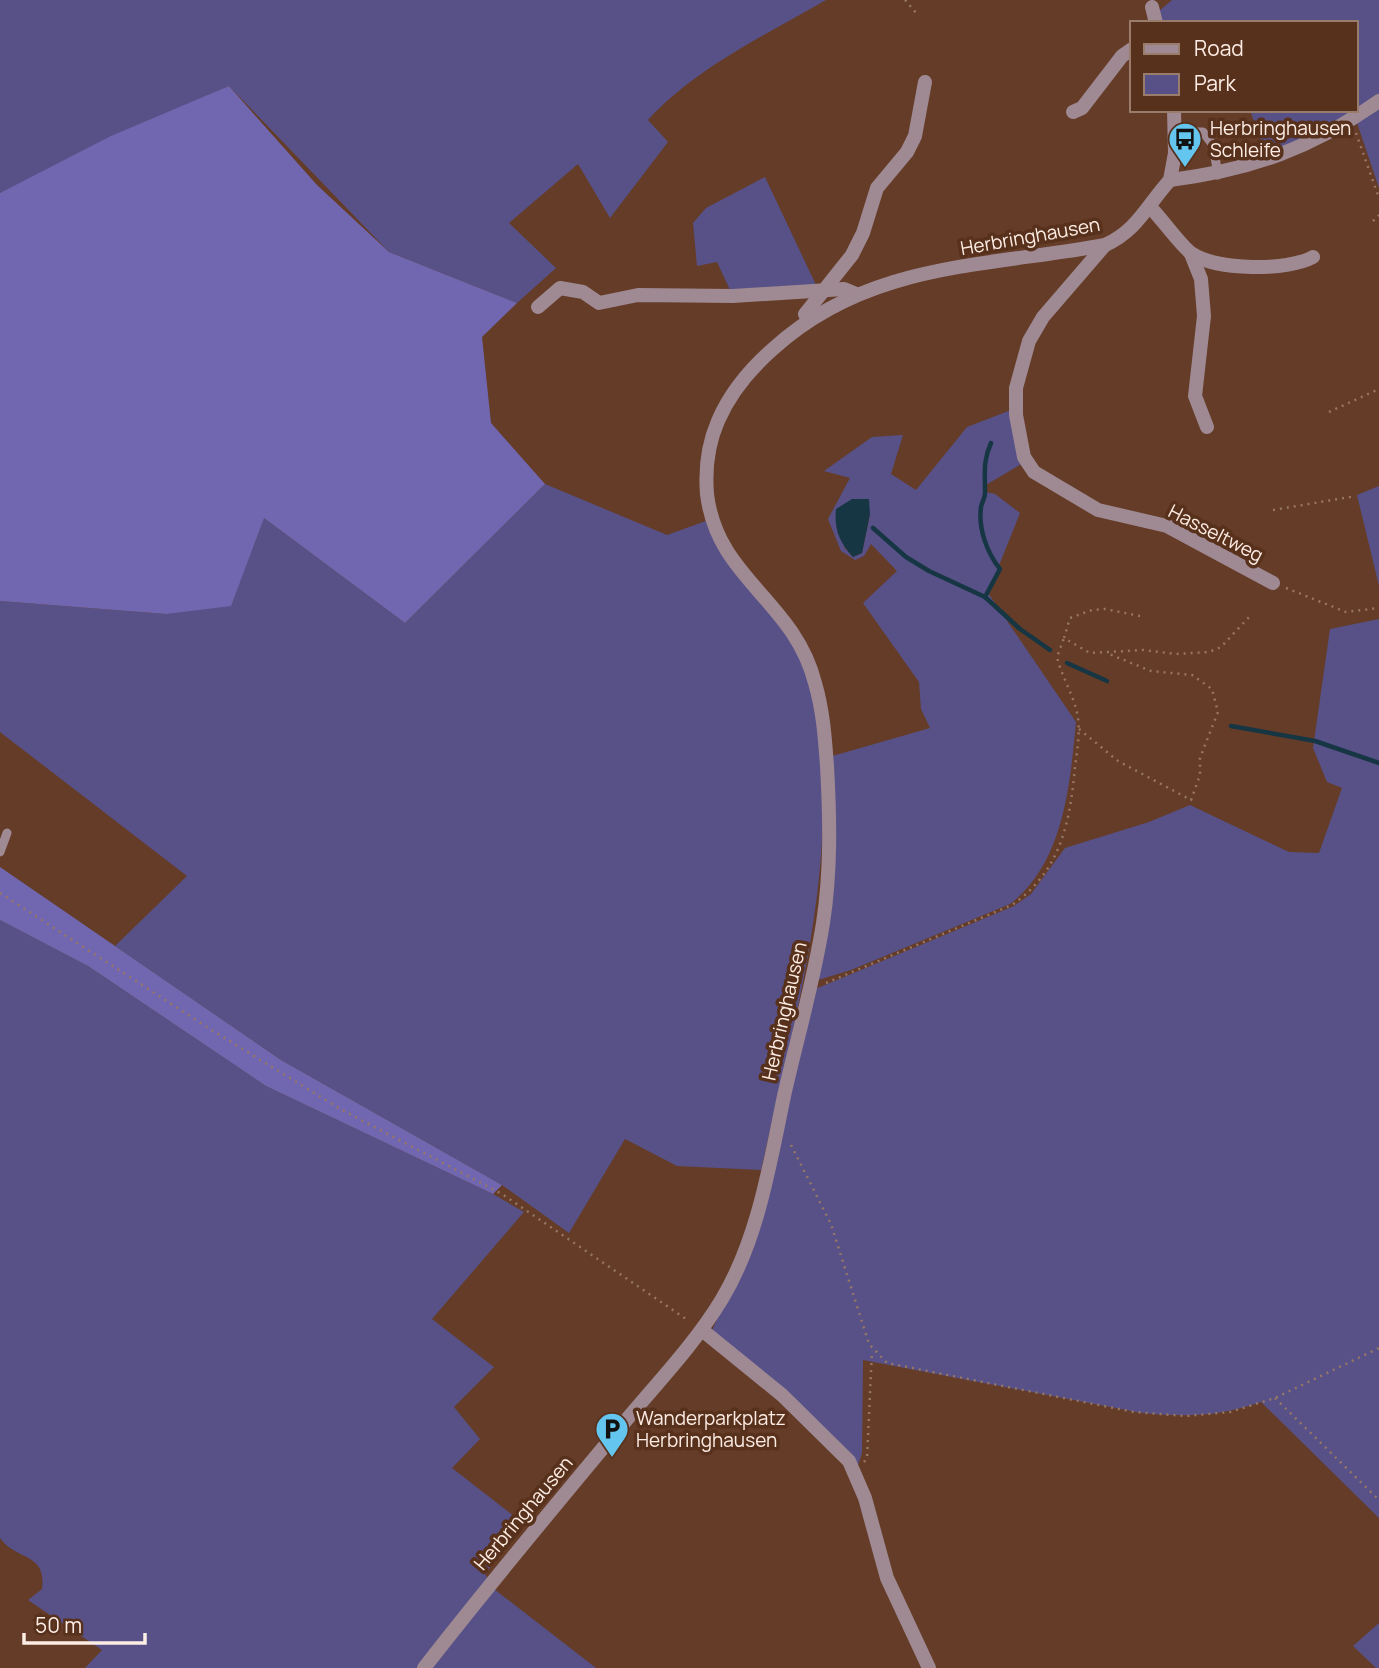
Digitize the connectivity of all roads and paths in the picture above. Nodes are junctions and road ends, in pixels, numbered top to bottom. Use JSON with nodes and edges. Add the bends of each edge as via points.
{"nodes":[{"id":1,"x":905,"y":0,"type":"edge"},
{"id":2,"x":1152,"y":7,"type":"dead end"},
{"id":3,"x":918,"y":15,"type":"dead end"},
{"id":4,"x":1156,"y":21,"type":"edge"},
{"id":5,"x":1130,"y":50,"type":"edge"},
{"id":6,"x":925,"y":82,"type":"dead end"},
{"id":7,"x":1379,"y":101,"type":"edge"},
{"id":8,"x":1073,"y":111,"type":"dead end"},
{"id":9,"x":1174,"y":112,"type":"edge"},
{"id":10,"x":1352,"y":120,"type":"junction"},
{"id":11,"x":1176,"y":132,"type":"junction"},
{"id":12,"x":1218,"y":175,"type":"junction"},
{"id":13,"x":1170,"y":180,"type":"junction"},
{"id":14,"x":1379,"y":198,"type":"edge"},
{"id":15,"x":1151,"y":208,"type":"junction"},
{"id":16,"x":1379,"y":215,"type":"edge"},
{"id":17,"x":1373,"y":220,"type":"dead end"},
{"id":18,"x":1105,"y":245,"type":"junction"},
{"id":19,"x":1191,"y":254,"type":"junction"},
{"id":20,"x":1313,"y":257,"type":"dead end"},
{"id":21,"x":821,"y":290,"type":"junction"},
{"id":22,"x":856,"y":294,"type":"junction"},
{"id":23,"x":538,"y":307,"type":"dead end"},
{"id":24,"x":808,"y":320,"type":"junction"},
{"id":25,"x":1379,"y":389,"type":"edge"},
{"id":26,"x":1329,"y":412,"type":"dead end"},
{"id":27,"x":1207,"y":427,"type":"dead end"},
{"id":28,"x":1356,"y":496,"type":"dead end"},
{"id":29,"x":1273,"y":510,"type":"dead end"},
{"id":30,"x":1273,"y":583,"type":"joint"},
{"id":31,"x":1379,"y":608,"type":"edge"},
{"id":32,"x":1140,"y":615,"type":"dead end"},
{"id":33,"x":1251,"y":615,"type":"dead end"},
{"id":34,"x":1065,"y":638,"type":"junction"},
{"id":35,"x":1109,"y":654,"type":"junction"},
{"id":36,"x":1079,"y":729,"type":"junction"},
{"id":37,"x":8,"y":834,"type":"dead end"},
{"id":38,"x":0,"y":852,"type":"edge"},
{"id":39,"x":0,"y":893,"type":"edge"},
{"id":40,"x":809,"y":985,"type":"junction"},
{"id":41,"x":777,"y":1131,"type":"junction"},
{"id":42,"x":702,"y":1330,"type":"junction"},
{"id":43,"x":1379,"y":1348,"type":"edge"},
{"id":44,"x":873,"y":1351,"type":"junction"},
{"id":45,"x":1275,"y":1398,"type":"junction"},
{"id":46,"x":856,"y":1473,"type":"junction"},
{"id":47,"x":1379,"y":1500,"type":"edge"},
{"id":48,"x":424,"y":1668,"type":"edge"},
{"id":49,"x":929,"y":1668,"type":"edge"}],
"edges":[{"from":1,"to":3,"type":"path"},
{"from":2,"to":4,"type":"street"},
{"from":5,"to":8,"type":"street","via":[[1082,107]]},
{"from":6,"to":21,"type":"street","name":"Herbringhausen","via":[[915,136],[907,152],[877,188],[852,256]]},
{"from":7,"to":10,"type":"street"},
{"from":9,"to":11,"type":"street"},
{"from":10,"to":12,"type":"street","via":[[1282,155]]},
{"from":10,"to":14,"type":"path"},
{"from":11,"to":12,"type":"lane","via":[[1203,132],[1213,145]]},
{"from":11,"to":13,"type":"street"},
{"from":12,"to":13,"type":"street"},
{"from":13,"to":15,"type":"street","name":"Herbringhausen"},
{"from":15,"to":18,"type":"street","name":"Herbringhausen"},
{"from":15,"to":19,"type":"street"},
{"from":16,"to":17,"type":"path"},
{"from":18,"to":22,"type":"street","name":"Herbringhausen","via":[[951,269]]},
{"from":18,"to":30,"type":"street","name":"Hasseltweg","via":[[1043,317],[1029,341],[1016,388],[1024,457],[1034,472],[1098,510],[1167,526]]},
{"from":19,"to":20,"type":"street","via":[[1276,267]]},
{"from":19,"to":27,"type":"street","via":[[1201,279],[1204,316],[1195,396]]},
{"from":21,"to":22,"type":"street","name":"Herbringhausen","via":[[844,289]]},
{"from":21,"to":23,"type":"street","name":"Herbringhausen","via":[[733,296],[638,295],[599,303],[583,292],[560,288]]},
{"from":21,"to":24,"type":"street","name":"Herbringhausen","via":[[805,314]]},
{"from":22,"to":24,"type":"street","name":"Herbringhausen"},
{"from":24,"to":40,"type":"street","name":"Herbringhausen","via":[[739,385],[718,421],[705,476],[710,519],[725,552],[791,626],[817,688],[824,726],[830,846],[822,927]]},
{"from":25,"to":26,"type":"path"},
{"from":28,"to":29,"type":"path"},
{"from":30,"to":31,"type":"path","via":[[1346,612]]},
{"from":32,"to":34,"type":"path","via":[[1092,610],[1070,618]]},
{"from":33,"to":35,"type":"path","via":[[1221,647],[1209,652]]},
{"from":34,"to":35,"type":"path","via":[[1090,653]]},
{"from":34,"to":36,"type":"path","via":[[1057,657]]},
{"from":35,"to":36,"type":"path","via":[[1151,671],[1192,675],[1212,690],[1218,712],[1200,758],[1200,775],[1191,800],[1118,761]]},
{"from":36,"to":40,"type":"path","via":[[1068,830],[1029,894],[824,984]]},
{"from":37,"to":38,"type":"lane"},
{"from":39,"to":42,"type":"path","via":[[342,1110],[502,1194]]},
{"from":40,"to":41,"type":"street","name":"Herbringhausen"},
{"from":41,"to":42,"type":"street","name":"Herbringhausen","via":[[748,1241]]},
{"from":41,"to":44,"type":"path","via":[[784,1134],[831,1224]]},
{"from":42,"to":46,"type":"street","via":[[790,1403]]},
{"from":42,"to":48,"type":"street","name":"Herbringhausen"},
{"from":43,"to":45,"type":"path"},
{"from":44,"to":45,"type":"path","via":[[887,1363],[1159,1415],[1230,1412]]},
{"from":44,"to":46,"type":"path","via":[[867,1458]]},
{"from":45,"to":47,"type":"path"},
{"from":46,"to":49,"type":"street","via":[[887,1578]]}]}
